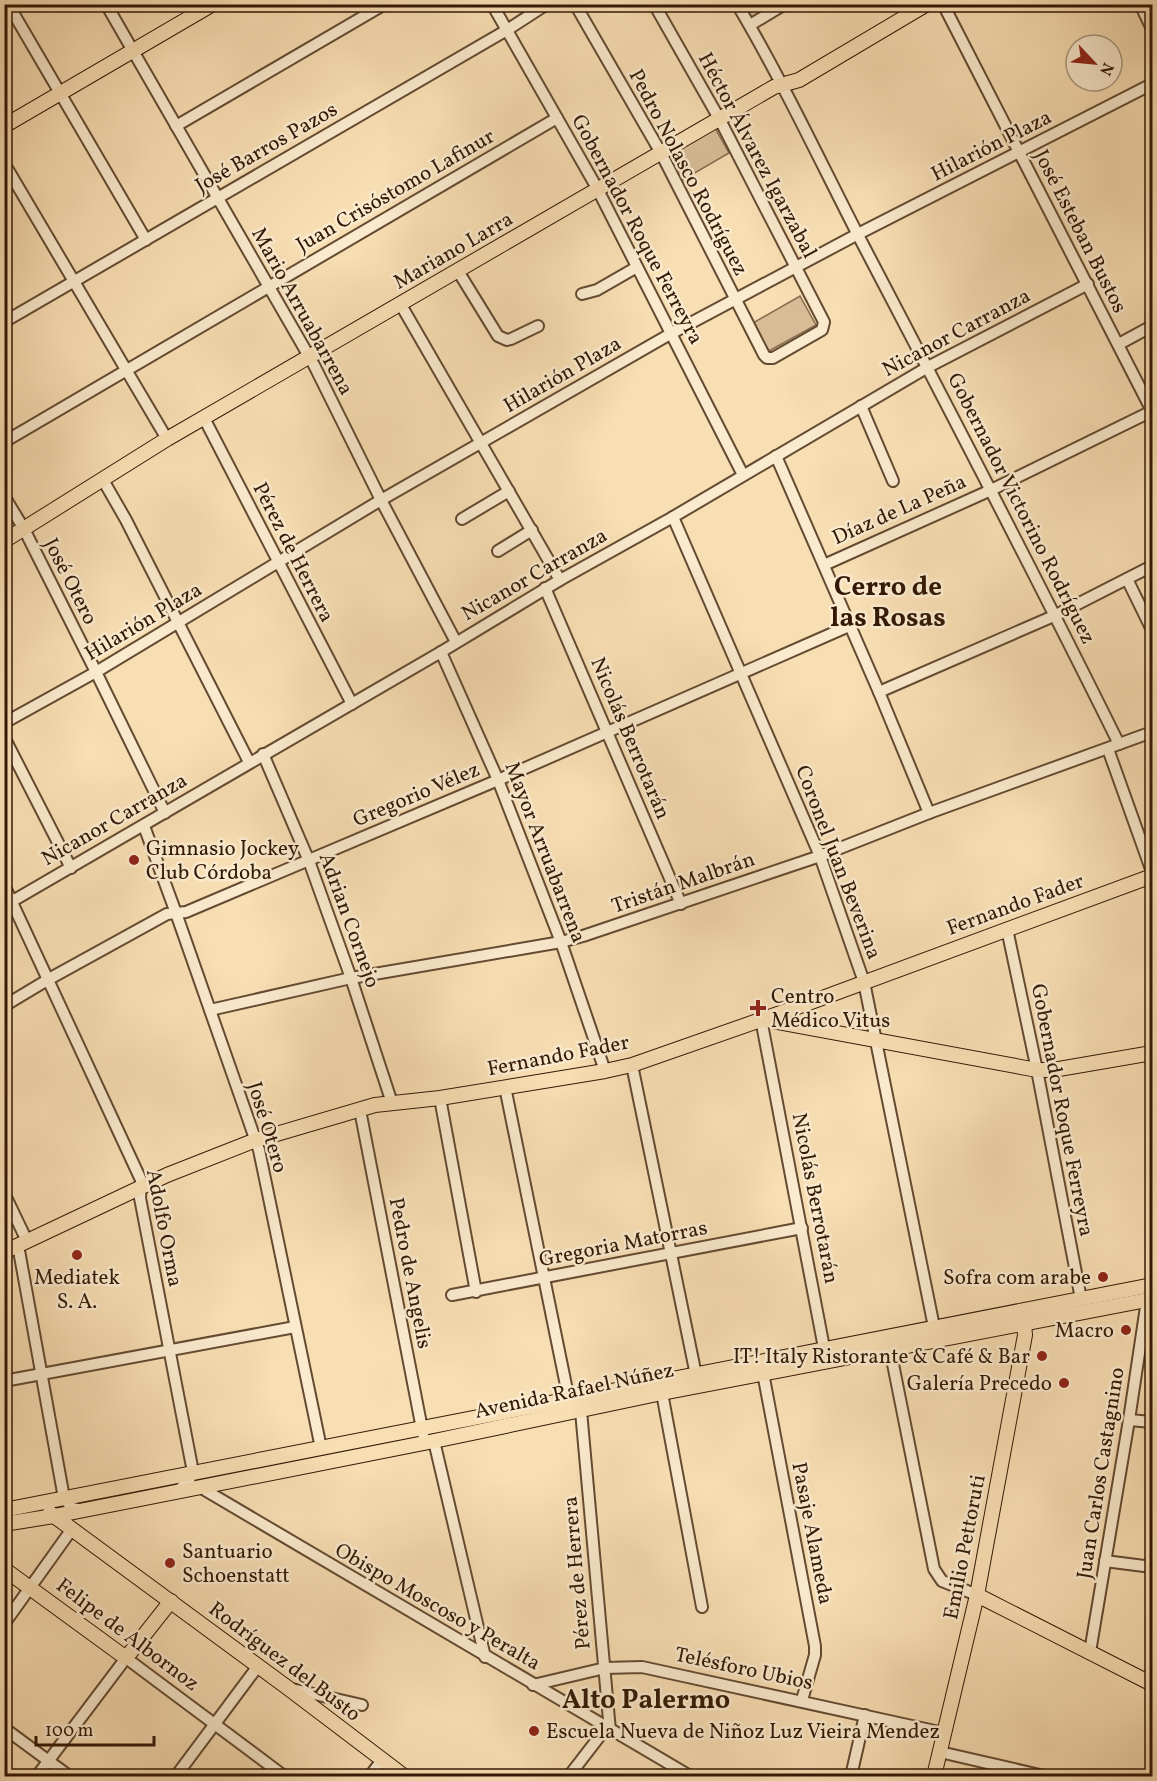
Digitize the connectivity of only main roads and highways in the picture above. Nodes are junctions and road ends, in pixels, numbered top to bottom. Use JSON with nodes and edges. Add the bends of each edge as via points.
{"nodes":[{"id":1,"x":213,"y":4,"type":"edge"},
{"id":2,"x":927,"y":4,"type":"edge"},
{"id":3,"x":4,"y":126,"type":"edge"},
{"id":4,"x":4,"y":541,"type":"edge"},
{"id":5,"x":1152,"y":874,"type":"edge"},
{"id":6,"x":761,"y":1019,"type":"junction"},
{"id":7,"x":1152,"y":1053,"type":"edge"},
{"id":8,"x":4,"y":1252,"type":"edge"},
{"id":9,"x":1152,"y":1285,"type":"edge"},
{"id":10,"x":1150,"y":1299,"type":"edge"},
{"id":11,"x":1015,"y":1311,"type":"junction"},
{"id":12,"x":1024,"y":1324,"type":"junction"},
{"id":13,"x":427,"y":1437,"type":"junction"},
{"id":14,"x":37,"y":1503,"type":"junction"},
{"id":15,"x":4,"y":1510,"type":"edge"},
{"id":16,"x":54,"y":1516,"type":"junction"},
{"id":17,"x":4,"y":1524,"type":"edge"},
{"id":18,"x":4,"y":1569,"type":"edge"},
{"id":19,"x":977,"y":1595,"type":"junction"},
{"id":20,"x":171,"y":1601,"type":"junction"},
{"id":21,"x":1152,"y":1684,"type":"edge"},
{"id":22,"x":404,"y":1776,"type":"edge"},
{"id":23,"x":934,"y":1776,"type":"edge"}],
"edges":[{"from":1,"to":3,"type":"main road"},
{"from":2,"to":4,"type":"main road","name":"Mariano Larra","via":[[800,81],[783,84],[597,188],[167,440]]},
{"from":5,"to":6,"type":"main road","name":"Fernando Fader"},
{"from":6,"to":7,"type":"main road","via":[[1037,1070]]},
{"from":6,"to":8,"type":"main road","name":"Fernando Fader","via":[[632,1065],[392,1103],[256,1140],[167,1175]]},
{"from":9,"to":11,"type":"main road","name":"Avenida Rafael Núñez"},
{"from":10,"to":12,"type":"main road","name":"Avenida Rafael Núñez"},
{"from":11,"to":12,"type":"main road"},
{"from":11,"to":13,"type":"main road","name":"Avenida Rafael Núñez","via":[[569,1400]]},
{"from":12,"to":13,"type":"main road","name":"Avenida Rafael Núñez","via":[[581,1411]]},
{"from":12,"to":19,"type":"main road","name":"Emilio Pettoruti"},
{"from":13,"to":14,"type":"main road","name":"Avenida Rafael Núñez","via":[[321,1448]]},
{"from":13,"to":16,"type":"main road","name":"Avenida Rafael Núñez"},
{"from":14,"to":15,"type":"main road","name":"Avenida Rafael Núñez"},
{"from":14,"to":16,"type":"main road","name":"Rodríguez del Busto"},
{"from":16,"to":17,"type":"main road","name":"Avenida Rafael Núñez"},
{"from":16,"to":20,"type":"main road","name":"Rodríguez del Busto"},
{"from":18,"to":20,"type":"main road","name":"Felipe de Albornoz","via":[[126,1658]]},
{"from":19,"to":21,"type":"main road"},
{"from":19,"to":23,"type":"main road","name":"Emilio Pettoruti"},
{"from":20,"to":22,"type":"main road","name":"Rodríguez del Busto"}]}
